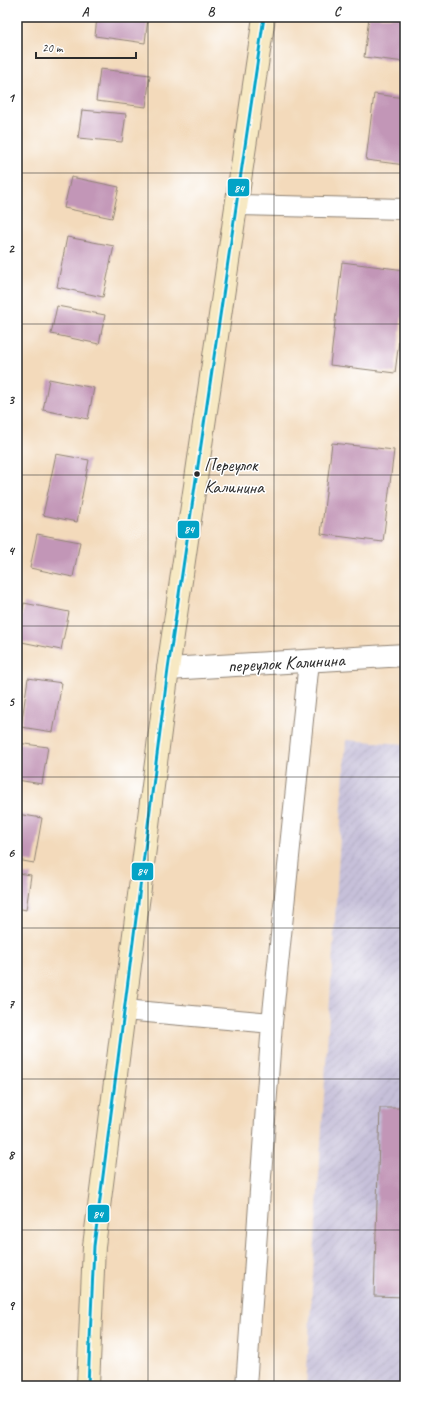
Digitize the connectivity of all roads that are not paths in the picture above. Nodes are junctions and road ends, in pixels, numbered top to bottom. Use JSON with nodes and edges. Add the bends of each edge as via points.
{"nodes":[{"id":1,"x":264,"y":17,"type":"edge"},
{"id":2,"x":237,"y":205,"type":"junction"},
{"id":3,"x":405,"y":208,"type":"edge"},
{"id":4,"x":405,"y":655,"type":"edge"},
{"id":5,"x":309,"y":660,"type":"junction"},
{"id":6,"x":168,"y":669,"type":"junction"},
{"id":7,"x":124,"y":1010,"type":"junction"},
{"id":8,"x":272,"y":1023,"type":"junction"},
{"id":9,"x":88,"y":1386,"type":"edge"},
{"id":10,"x":246,"y":1386,"type":"edge"}],
"edges":[{"from":1,"to":2,"type":"street"},
{"from":2,"to":3,"type":"lane"},
{"from":2,"to":6,"type":"street"},
{"from":4,"to":5,"type":"street","name":"переулок Калинина"},
{"from":5,"to":6,"type":"street","name":"переулок Калинина"},
{"from":5,"to":8,"type":"lane"},
{"from":6,"to":7,"type":"street"},
{"from":7,"to":8,"type":"lane"},
{"from":7,"to":9,"type":"street","via":[[94,1246]]},
{"from":8,"to":10,"type":"lane"}]}
